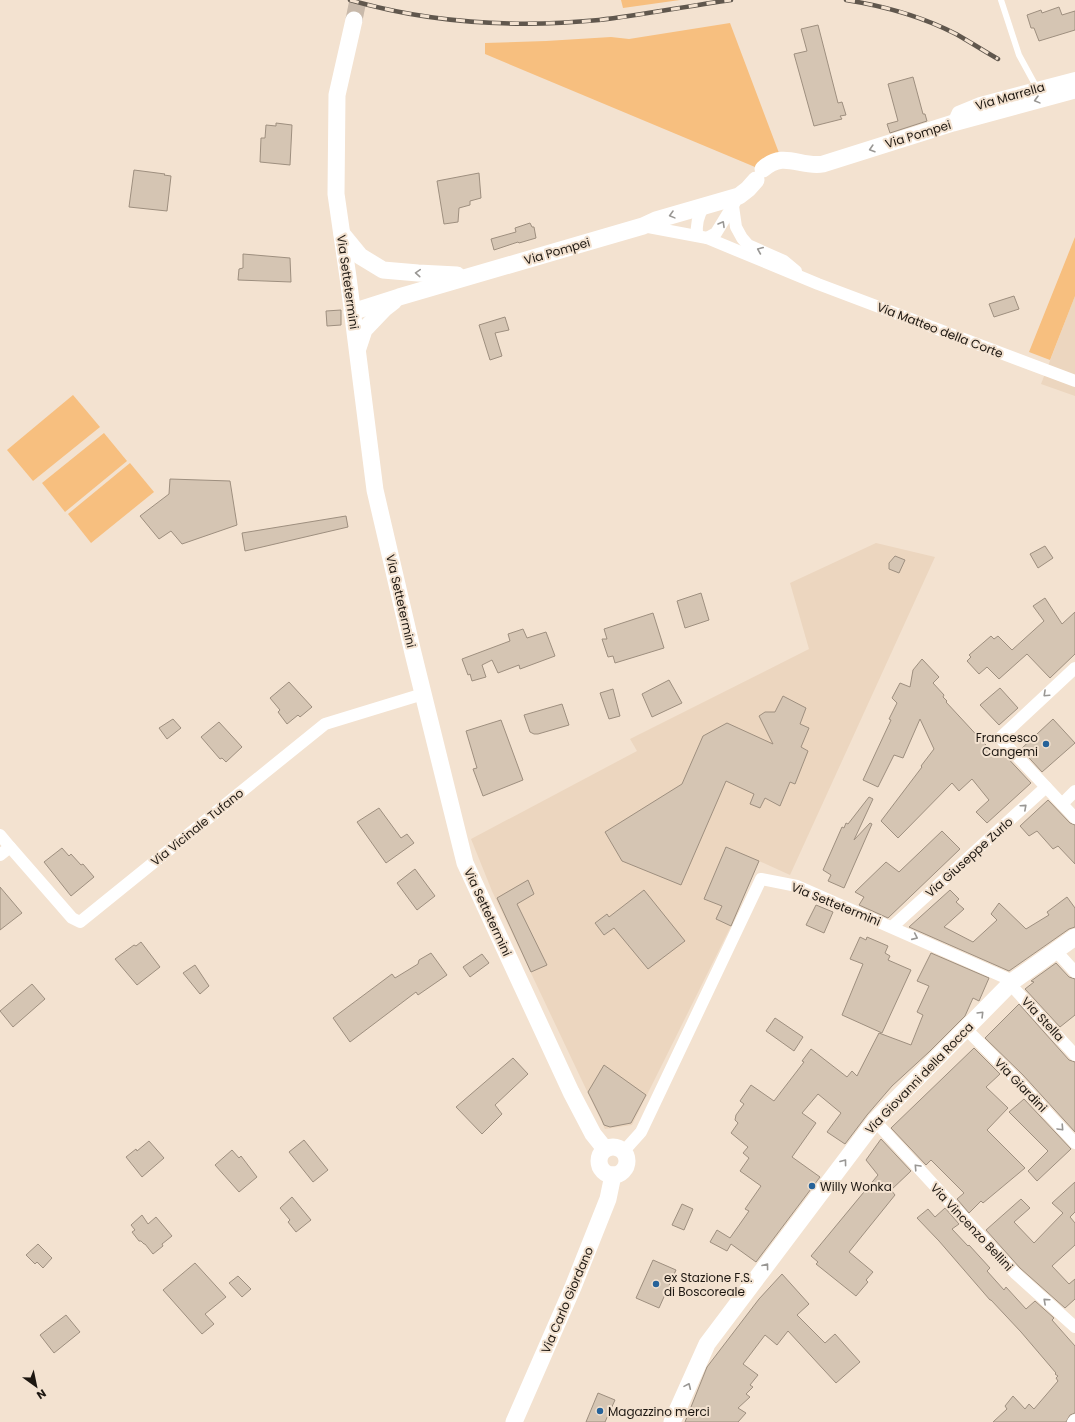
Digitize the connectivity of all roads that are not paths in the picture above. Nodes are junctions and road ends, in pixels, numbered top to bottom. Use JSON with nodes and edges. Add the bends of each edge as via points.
{"nodes":[{"id":1,"x":1001,"y":0,"type":"edge"},
{"id":2,"x":354,"y":20,"type":"tunnel mouth"},
{"id":3,"x":1075,"y":78,"type":"edge"},
{"id":4,"x":1037,"y":88,"type":"junction"},
{"id":5,"x":1075,"y":90,"type":"edge"},
{"id":6,"x":953,"y":124,"type":"junction"},
{"id":7,"x":736,"y":201,"type":"junction"},
{"id":8,"x":702,"y":207,"type":"junction"},
{"id":9,"x":643,"y":226,"type":"junction"},
{"id":10,"x":342,"y":234,"type":"junction"},
{"id":11,"x":702,"y":237,"type":"junction"},
{"id":12,"x":471,"y":276,"type":"junction"},
{"id":13,"x":805,"y":278,"type":"junction"},
{"id":14,"x":399,"y":297,"type":"junction"},
{"id":15,"x":352,"y":312,"type":"junction"},
{"id":16,"x":357,"y":350,"type":"junction"},
{"id":17,"x":1075,"y":381,"type":"edge"},
{"id":18,"x":1075,"y":668,"type":"edge"},
{"id":19,"x":423,"y":694,"type":"junction"},
{"id":20,"x":1046,"y":787,"type":"junction"},
{"id":21,"x":1075,"y":791,"type":"edge"},
{"id":22,"x":1062,"y":804,"type":"junction"},
{"id":23,"x":1075,"y":818,"type":"edge"},
{"id":24,"x":0,"y":835,"type":"edge"},
{"id":25,"x":10,"y":847,"type":"junction"},
{"id":26,"x":0,"y":855,"type":"edge"},
{"id":27,"x":892,"y":927,"type":"junction"},
{"id":28,"x":1075,"y":937,"type":"edge"},
{"id":29,"x":1056,"y":951,"type":"junction"},
{"id":30,"x":1075,"y":972,"type":"edge"},
{"id":31,"x":1012,"y":982,"type":"junction"},
{"id":32,"x":966,"y":1029,"type":"junction"},
{"id":33,"x":1075,"y":1055,"type":"edge"},
{"id":34,"x":874,"y":1121,"type":"junction"},
{"id":35,"x":1075,"y":1143,"type":"edge"},
{"id":36,"x":605,"y":1149,"type":"junction"},
{"id":37,"x":623,"y":1152,"type":"junction"},
{"id":38,"x":613,"y":1175,"type":"junction"},
{"id":39,"x":1075,"y":1327,"type":"edge"},
{"id":40,"x":514,"y":1422,"type":"edge"},
{"id":41,"x":672,"y":1422,"type":"edge"}],
"edges":[{"from":1,"to":4,"type":"lane","via":[[1019,55]]},
{"from":2,"to":10,"type":"street","name":"Via Settetermini","via":[[338,95],[336,194]]},
{"from":3,"to":4,"type":"street","name":"Via Marrella"},
{"from":4,"to":6,"type":"street","name":"Via Marrella","via":[[958,112]]},
{"from":5,"to":6,"type":"street","name":"Via Pompei","one_way":true},
{"from":6,"to":7,"type":"street","name":"Via Pompei","one_way":true,"via":[[823,164],[783,160],[774,162]]},
{"from":7,"to":8,"type":"street","name":"Via Pompei"},
{"from":11,"to":7,"type":"street","one_way":true,"via":[[716,233]]},
{"from":13,"to":7,"type":"street","name":"Via Matteo della Corte","one_way":true,"via":[[784,261],[748,245],[736,227]]},
{"from":8,"to":9,"type":"street","name":"Via Pompei","one_way":true},
{"from":8,"to":11,"type":"street","via":[[696,226]]},
{"from":9,"to":11,"type":"street","name":"Via Matteo della Corte"},
{"from":9,"to":12,"type":"street","name":"Via Pompei"},
{"from":12,"to":10,"type":"street","one_way":true,"via":[[383,270],[360,256]]},
{"from":10,"to":15,"type":"street","name":"Via Settetermini"},
{"from":11,"to":13,"type":"street","name":"Via Matteo della Corte"},
{"from":12,"to":14,"type":"street","name":"Via Pompei"},
{"from":13,"to":17,"type":"street","name":"Via Matteo della Corte"},
{"from":14,"to":15,"type":"street","name":"Via Pompei"},
{"from":14,"to":16,"type":"street","via":[[384,308],[364,330]]},
{"from":15,"to":16,"type":"street","name":"Via Settetermini"},
{"from":16,"to":19,"type":"street","name":"Via Settetermini","via":[[374,490]]},
{"from":18,"to":20,"type":"street","one_way":true,"via":[[1000,738]]},
{"from":19,"to":25,"type":"street","name":"Via Vicinale Tufano","via":[[325,724],[80,922],[72,918]]},
{"from":19,"to":36,"type":"street","name":"Via Settetermini","via":[[464,863],[571,1092],[593,1134]]},
{"from":20,"to":22,"type":"street"},
{"from":27,"to":20,"type":"street","name":"Via Giuseppe Zurlo","one_way":true},
{"from":21,"to":22,"type":"street"},
{"from":22,"to":23,"type":"street"},
{"from":24,"to":25,"type":"street"},
{"from":25,"to":26,"type":"street"},
{"from":27,"to":31,"type":"street","name":"Via Settetermini","one_way":true},
{"from":27,"to":37,"type":"street","name":"Via Settetermini","via":[[797,886],[761,879],[641,1132]]},
{"from":28,"to":29,"type":"street","name":"Via Giovanni della Rocca"},
{"from":29,"to":30,"type":"street"},
{"from":29,"to":31,"type":"street","name":"Via Giovanni della Rocca"},
{"from":32,"to":31,"type":"street","name":"Via Giovanni della Rocca","one_way":true},
{"from":31,"to":33,"type":"street","name":"Via Stella"},
{"from":32,"to":34,"type":"street","name":"Via Giovanni della Rocca"},
{"from":32,"to":35,"type":"street","name":"Via Giardini","one_way":true},
{"from":39,"to":34,"type":"street","name":"Via Vincenzo Bellini","one_way":true,"via":[[1014,1273]]},
{"from":41,"to":34,"type":"street","name":"Via Giovanni della Rocca","one_way":true,"via":[[707,1344]]},
{"from":36,"to":37,"type":"street","via":[[613,1147]]},
{"from":36,"to":38,"type":"street","via":[[599,1156],[599,1165],[604,1172]]},
{"from":37,"to":38,"type":"street","via":[[626,1160],[624,1169]]},
{"from":38,"to":40,"type":"street","name":"Via Carlo Giordano","via":[[606,1206]]}]}
